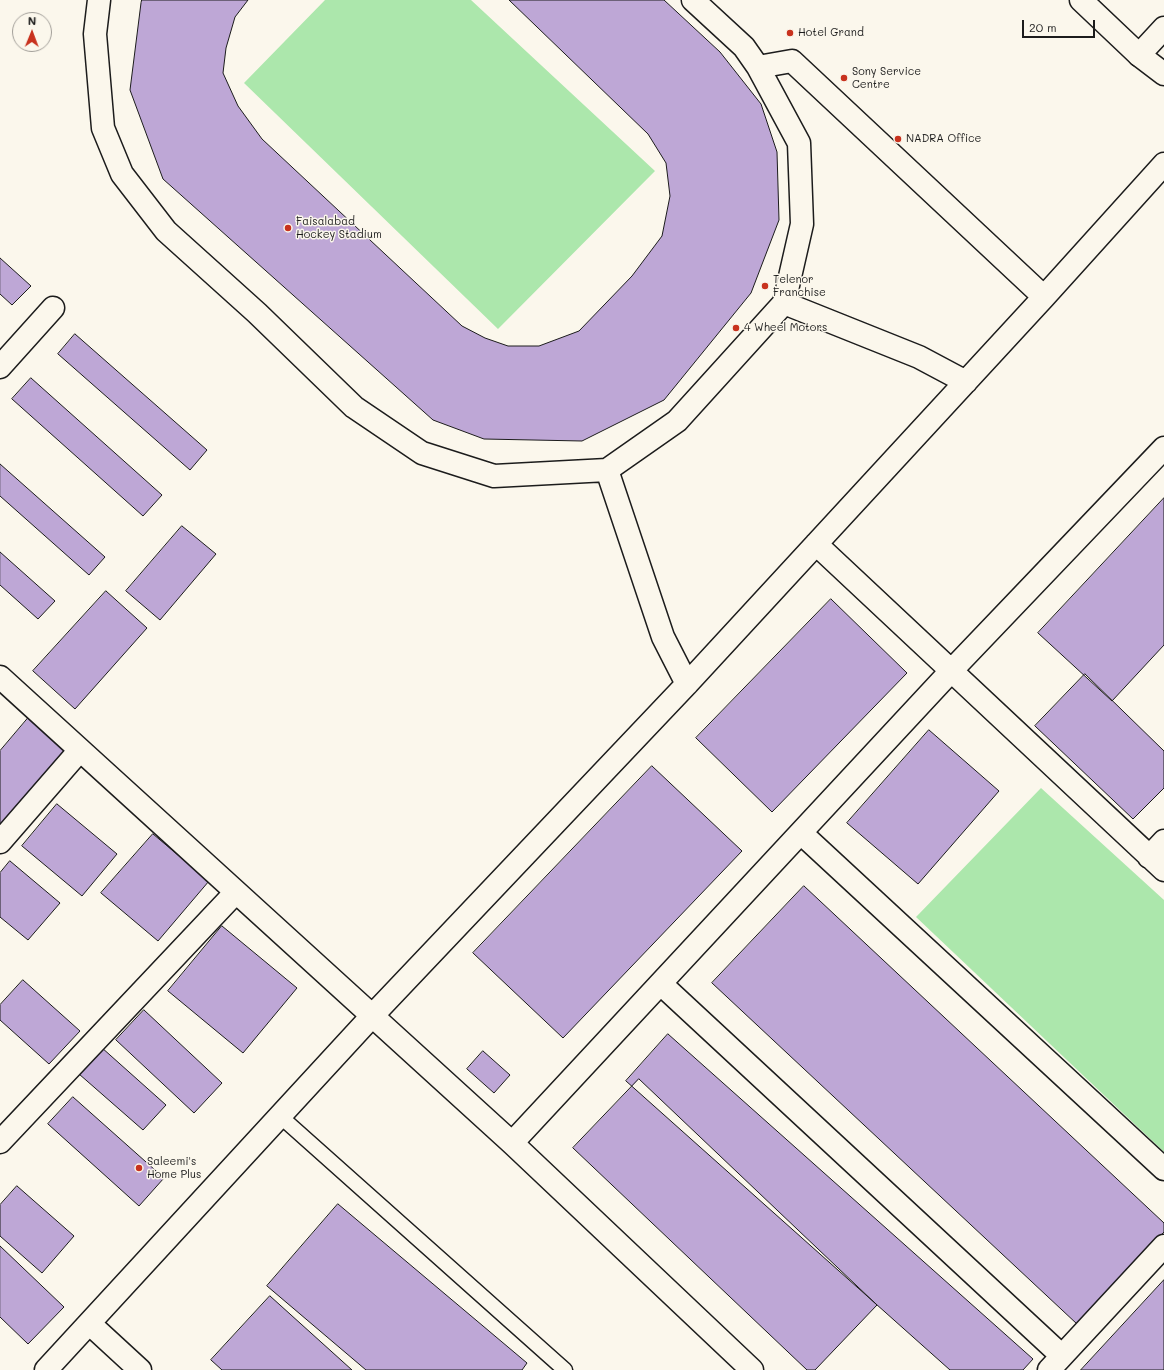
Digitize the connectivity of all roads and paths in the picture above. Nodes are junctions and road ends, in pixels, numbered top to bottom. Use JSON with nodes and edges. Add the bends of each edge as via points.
{"nodes":[{"id":1,"x":99,"y":0,"type":"edge"},
{"id":2,"x":693,"y":0,"type":"edge"},
{"id":3,"x":1082,"y":0,"type":"edge"},
{"id":4,"x":1164,"y":28,"type":"edge"},
{"id":5,"x":1139,"y":55,"type":"junction"},
{"id":6,"x":758,"y":67,"type":"junction"},
{"id":7,"x":1164,"y":74,"type":"edge"},
{"id":8,"x":1164,"y":164,"type":"edge"},
{"id":9,"x":1044,"y":297,"type":"junction"},
{"id":10,"x":784,"y":304,"type":"junction"},
{"id":11,"x":52,"y":308,"type":"dead end"},
{"id":12,"x":0,"y":367,"type":"edge"},
{"id":13,"x":966,"y":382,"type":"junction"},
{"id":14,"x":1164,"y":448,"type":"edge"},
{"id":15,"x":607,"y":470,"type":"junction"},
{"id":16,"x":816,"y":544,"type":"junction"},
{"id":17,"x":951,"y":671,"type":"junction"},
{"id":18,"x":0,"y":677,"type":"edge"},
{"id":19,"x":687,"y":684,"type":"junction"},
{"id":20,"x":80,"y":750,"type":"junction"},
{"id":21,"x":801,"y":833,"type":"junction"},
{"id":22,"x":0,"y":842,"type":"edge"},
{"id":23,"x":1159,"y":856,"type":"edge"},
{"id":24,"x":236,"y":892,"type":"junction"},
{"id":25,"x":661,"y":984,"type":"junction"},
{"id":26,"x":372,"y":1016,"type":"junction"},
{"id":27,"x":280,"y":1116,"type":"junction"},
{"id":28,"x":0,"y":1142,"type":"edge"},
{"id":29,"x":512,"y":1143,"type":"junction"},
{"id":30,"x":1164,"y":1168,"type":"edge"},
{"id":31,"x":1164,"y":1246,"type":"edge"},
{"id":32,"x":90,"y":1324,"type":"junction"},
{"id":33,"x":1055,"y":1363,"type":"edge"},
{"id":34,"x":59,"y":1366,"type":"edge"},
{"id":35,"x":140,"y":1370,"type":"edge"},
{"id":36,"x":565,"y":1370,"type":"edge"},
{"id":37,"x":752,"y":1370,"type":"edge"}],
"edges":[{"from":1,"to":15,"type":"street","via":[[95,34],[104,128],[122,174],[166,231],[257,313],[354,407],[422,453],[494,476]]},
{"from":2,"to":6,"type":"street","via":[[744,47]]},
{"from":3,"to":5,"type":"street"},
{"from":4,"to":5,"type":"street"},
{"from":5,"to":7,"type":"street"},
{"from":6,"to":9,"type":"street","via":[[792,61]]},
{"from":6,"to":10,"type":"street","via":[[799,143],[802,224]]},
{"from":8,"to":9,"type":"street"},
{"from":9,"to":13,"type":"street"},
{"from":10,"to":13,"type":"street","via":[[919,357]]},
{"from":10,"to":15,"type":"street","via":[[677,421]]},
{"from":11,"to":12,"type":"street"},
{"from":13,"to":16,"type":"street"},
{"from":14,"to":17,"type":"street"},
{"from":15,"to":19,"type":"street","via":[[663,637]]},
{"from":16,"to":17,"type":"street"},
{"from":16,"to":19,"type":"street"},
{"from":17,"to":21,"type":"street"},
{"from":17,"to":23,"type":"street"},
{"from":18,"to":20,"type":"street"},
{"from":19,"to":26,"type":"street"},
{"from":20,"to":22,"type":"street"},
{"from":20,"to":24,"type":"street"},
{"from":21,"to":25,"type":"street"},
{"from":21,"to":30,"type":"street"},
{"from":24,"to":26,"type":"street"},
{"from":24,"to":28,"type":"street"},
{"from":25,"to":29,"type":"street"},
{"from":25,"to":33,"type":"street"},
{"from":26,"to":27,"type":"street"},
{"from":26,"to":29,"type":"street"},
{"from":27,"to":32,"type":"street"},
{"from":27,"to":36,"type":"lane"},
{"from":29,"to":37,"type":"street"},
{"from":31,"to":33,"type":"street"},
{"from":32,"to":34,"type":"street"},
{"from":32,"to":35,"type":"street"}]}
